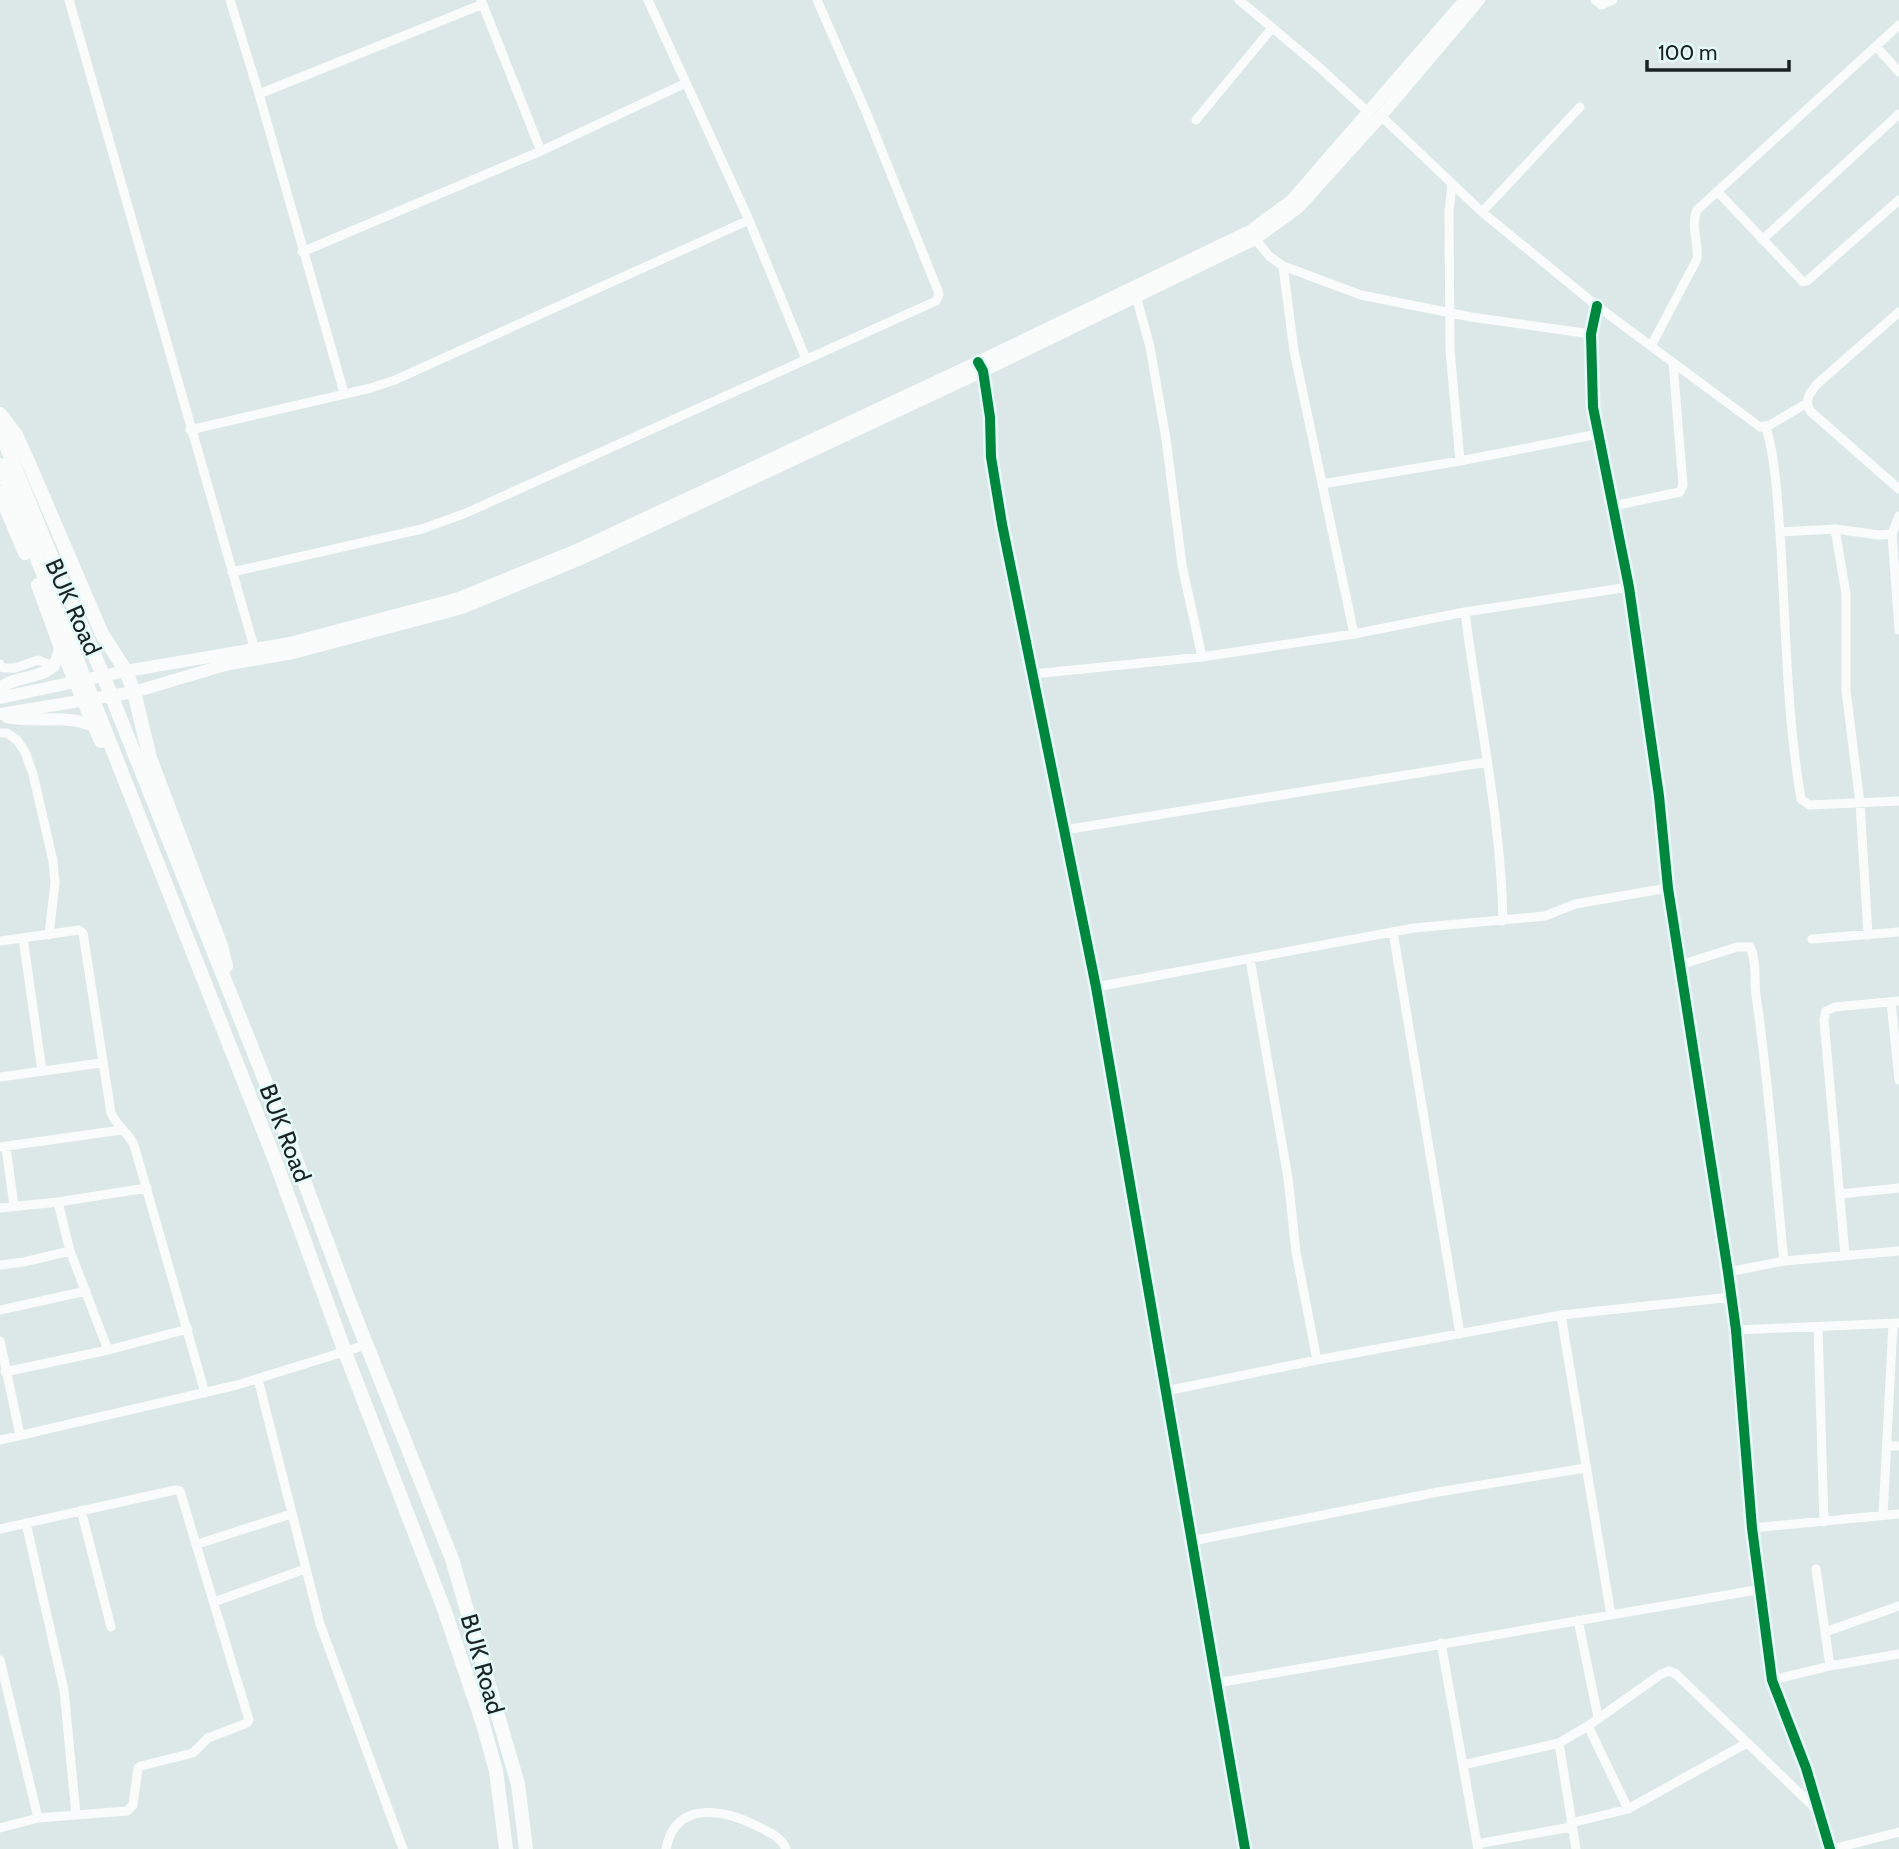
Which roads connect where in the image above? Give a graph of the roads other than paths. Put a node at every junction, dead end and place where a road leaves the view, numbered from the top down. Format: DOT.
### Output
graph roads {
  1 [pos="69,0"];
  2 [pos="230,0"];
  3 [pos="648,0"];
  4 [pos="817,0"];
  5 [pos="1238,0"];
  6 [pos="1465,0"];
  7 [pos="1479,0"];
  8 [pos="1595,0"];
  9 [pos="1613,0"];
  10 [pos="482,2"];
  11 [pos="1899,25"];
  12 [pos="1272,28"];
  13 [pos="1876,46"];
  14 [pos="1899,72"];
  15 [pos="686,83"];
  16 [pos="259,94"];
  17 [pos="1580,107"];
  18 [pos="1375,114"];
  19 [pos="1899,114"];
  20 [pos="1196,120"];
  21 [pos="541,151"];
  22 [pos="1452,185"];
  23 [pos="1717,191"];
  24 [pos="1899,200"];
  25 [pos="1482,212"];
  26 [pos="749,220"];
  27 [pos="1252,235"];
  28 [pos="1762,240"];
  29 [pos="302,252"];
  30 [pos="1283,266"];
  31 [pos="1136,296"];
  32 [pos="1597,306"];
  33 [pos="1899,312"];
  34 [pos="1450,313"];
  35 [pos="1591,334"];
  36 [pos="1651,346"];
  37 [pos="806,359"];
  38 [pos="1673,363"];
  39 [pos="981,367"];
  40 [pos="344,393"];
  41 [pos="1807,403"];
  42 [pos="0,414"];
  43 [pos="1766,427"];
  44 [pos="190,430"];
  45 [pos="0,431"];
  46 [pos="1598,434"];
  47 [pos="1460,461"];
  48 [pos="0,466"];
  49 [pos="1322,484"];
  50 [pos="1899,489"];
  51 [pos="0,493"];
  52 [pos="1613,506"];
  53 [pos="1899,516"];
  54 [pos="1835,529"];
  55 [pos="1780,532"];
  56 [pos="1892,534"];
  57 [pos="232,572"];
  58 [pos="1629,587"];
  59 [pos="1465,612"];
  60 [pos="1899,630"];
  61 [pos="1353,634"];
  62 [pos="60,645"];
  63 [pos="256,655"];
  64 [pos="1202,657"];
  65 [pos="0,664"];
  66 [pos="55,667"];
  67 [pos="126,671"];
  68 [pos="1033,674"];
  69 [pos="75,683"];
  70 [pos="0,688"];
  71 [pos="134,692"];
  72 [pos="0,698"];
  73 [pos="82,701"];
  74 [pos="0,715"];
  75 [pos="94,726"];
  76 [pos="0,733"];
  77 [pos="1487,762"];
  78 [pos="1899,802"];
  79 [pos="1860,803"];
  80 [pos="1065,830"];
  81 [pos="1668,888"];
  82 [pos="1503,920"];
  83 [pos="1393,932"];
  84 [pos="1899,932"];
  85 [pos="49,934"];
  86 [pos="1868,934"];
  87 [pos="23,938"];
  88 [pos="1812,939"];
  89 [pos="0,941"];
  90 [pos="1250,959"];
  91 [pos="1680,965"];
  92 [pos="225,985"];
  93 [pos="1096,986"];
  94 [pos="1895,1002"];
  95 [pos="217,1011"];
  96 [pos="102,1063"];
  97 [pos="42,1071"];
  98 [pos="0,1077"];
  99 [pos="1899,1080"];
  100 [pos="121,1130"];
  101 [pos="3,1147"];
  102 [pos="146,1188"];
  103 [pos="1899,1188"];
  104 [pos="1840,1194"];
  105 [pos="58,1202"];
  106 [pos="13,1206"];
  107 [pos="0,1208"];
  108 [pos="69,1251"];
  109 [pos="1899,1251"];
  110 [pos="1845,1255"];
  111 [pos="1784,1261"];
  112 [pos="0,1265"];
  113 [pos="1728,1272"];
  114 [pos="86,1291"];
  115 [pos="1732,1297"];
  116 [pos="0,1310"];
  117 [pos="1561,1315"];
  118 [pos="1896,1324"];
  119 [pos="1818,1327"];
  120 [pos="188,1329"];
  121 [pos="1736,1330"];
  122 [pos="1460,1334"];
  123 [pos="0,1341"];
  124 [pos="366,1345"];
  125 [pos="108,1350"];
  126 [pos="345,1352"];
  127 [pos="1317,1360"];
  128 [pos="5,1372"];
  129 [pos="258,1379"];
  130 [pos="1166,1391"];
  131 [pos="205,1393"];
  132 [pos="20,1435"];
  133 [pos="0,1440"];
  134 [pos="1888,1446"];
  135 [pos="1899,1446"];
  136 [pos="1586,1468"];
  137 [pos="81,1510"];
  138 [pos="291,1514"];
  139 [pos="1899,1514"];
  140 [pos="1883,1515"];
  141 [pos="1824,1522"];
  142 [pos="26,1523"];
  143 [pos="1752,1528"];
  144 [pos="0,1529"];
  145 [pos="1192,1541"];
  146 [pos="198,1544"];
  147 [pos="304,1569"];
  148 [pos="1816,1569"];
  149 [pos="1762,1589"];
  150 [pos="214,1602"];
  151 [pos="1899,1606"];
  152 [pos="1611,1615"];
  153 [pos="1578,1620"];
  154 [pos="111,1627"];
  155 [pos="1825,1632"];
  156 [pos="1441,1643"];
  157 [pos="1899,1654"];
  158 [pos="0,1660"];
  159 [pos="1830,1666"];
  160 [pos="1772,1680"];
  161 [pos="1217,1683"];
  162 [pos="1598,1717"];
  163 [pos="1588,1726"];
  164 [pos="1559,1743"];
  165 [pos="1747,1743"];
  166 [pos="1464,1765"];
  167 [pos="1628,1809"];
  168 [pos="1819,1812"];
  169 [pos="76,1815"];
  170 [pos="38,1818"];
  171 [pos="1571,1825"];
  172 [pos="0,1828"];
  173 [pos="1899,1832"];
  174 [pos="1478,1847"];
  175 [pos="403,1849"];
  176 [pos="506,1849"];
  177 [pos="526,1849"];
  178 [pos="666,1849"];
  179 [pos="786,1849"];
  180 [pos="1245,1849"];
  181 [pos="1576,1849"];
  182 [pos="1831,1849"];
  1 -- 44 [label="street"];
  2 -- 16 [label="street"];
  3 -- 15 [label="street"];
  4 -- 37 [label="street"];
  5 -- 12 [label="street"];
  6 -- 18 [label="main road"];
  7 -- 18 [label="main road"];
  8 -- 9 [label="street"];
  10 -- 16 [label="street"];
  10 -- 21 [label="street"];
  11 -- 13 [label="street"];
  12 -- 18 [label="street"];
  12 -- 20 [label="street"];
  13 -- 14 [label="street"];
  13 -- 23 [label="street"];
  15 -- 21 [label="street"];
  15 -- 26 [label="street"];
  16 -- 29 [label="street"];
  17 -- 25 [label="street"];
  18 -- 22 [label="street"];
  18 -- 27 [label="main road"];
  19 -- 28 [label="street"];
  21 -- 29 [label="street"];
  22 -- 25 [label="street"];
  22 -- 34 [label="street"];
  23 -- 28 [label="street"];
  23 -- 36 [label="street"];
  24 -- 28 [label="street"];
  25 -- 32 [label="street"];
  26 -- 37 [label="street"];
  26 -- 40 [label="street"];
  27 -- 30 [label="street"];
  27 -- 31 [label="main road"];
  27 -- 39 [label="main road"];
  29 -- 40 [label="street"];
  30 -- 34 [label="street"];
  30 -- 49 [label="street"];
  31 -- 39 [label="main road"];
  31 -- 64 [label="street"];
  32 -- 35 [label="street"];
  32 -- 36 [label="street"];
  33 -- 41 [label="street"];
  34 -- 35 [label="street"];
  34 -- 47 [label="street"];
  35 -- 46 [label="street"];
  36 -- 38 [label="street"];
  37 -- 57 [label="street"];
  38 -- 43 [label="street"];
  38 -- 52 [label="street"];
  39 -- 63 [label="main road"];
  39 -- 68 [label="street"];
  40 -- 44 [label="street"];
  41 -- 43 [label="street"];
  41 -- 50 [label="street"];
  42 -- 67 [label="main road"];
  43 -- 55 [label="street"];
  44 -- 57 [label="street"];
  45 -- 92 [label="main road, BUK Road"];
  46 -- 47 [label="street"];
  46 -- 52 [label="street"];
  47 -- 49 [label="street"];
  48 -- 95 [label="main road, BUK Road"];
  49 -- 61 [label="street"];
  51 -- 62 [label="main road"];
  52 -- 58 [label="street"];
  53 -- 56 [label="street"];
  54 -- 55 [label="street"];
  54 -- 56 [label="street"];
  54 -- 79 [label="street"];
  55 -- 79 [label="street"];
  56 -- 60 [label="street"];
  57 -- 63 [label="street"];
  58 -- 59 [label="street"];
  58 -- 81 [label="street"];
  59 -- 61 [label="street"];
  59 -- 77 [label="street"];
  61 -- 64 [label="street"];
  62 -- 66 [label="main road"];
  62 -- 69 [label="main road"];
  63 -- 67 [label="main road"];
  63 -- 71 [label="main road"];
  64 -- 68 [label="street"];
  65 -- 66 [label="street"];
  66 -- 70 [label="main road"];
  67 -- 69 [label="main road"];
  67 -- 71 [label="main road"];
  68 -- 80 [label="street"];
  69 -- 72 [label="main road"];
  69 -- 73 [label="main road"];
  71 -- 73 [label="main road"];
  71 -- 92 [label="main road"];
  73 -- 74 [label="main road"];
  73 -- 75 [label="main road"];
  74 -- 75 [label="main road"];
  75 -- 95 [label="main road"];
  76 -- 85 [label="street"];
  77 -- 80 [label="street"];
  77 -- 82 [label="street"];
  78 -- 79 [label="street"];
  79 -- 86 [label="street"];
  80 -- 93 [label="street"];
  81 -- 82 [label="street"];
  81 -- 91 [label="street"];
  82 -- 83 [label="street"];
  83 -- 90 [label="street"];
  83 -- 122 [label="street"];
  84 -- 86 [label="street"];
  85 -- 87 [label="street"];
  85 -- 96 [label="street"];
  86 -- 88 [label="street"];
  87 -- 89 [label="street"];
  87 -- 97 [label="street"];
  90 -- 93 [label="street"];
  90 -- 127 [label="street"];
  91 -- 111 [label="street"];
  91 -- 113 [label="street"];
  92 -- 124 [label="main road, BUK Road"];
  93 -- 130 [label="street"];
  94 -- 99 [label="street"];
  94 -- 104 [label="street"];
  95 -- 126 [label="main road, BUK Road"];
  96 -- 97 [label="street"];
  96 -- 100 [label="street"];
  97 -- 98 [label="street"];
  100 -- 101 [label="street"];
  100 -- 102 [label="street"];
  101 -- 106 [label="street"];
  102 -- 105 [label="street"];
  102 -- 120 [label="street"];
  103 -- 104 [label="street"];
  104 -- 110 [label="street"];
  105 -- 106 [label="street"];
  105 -- 108 [label="street"];
  106 -- 107 [label="street"];
  108 -- 112 [label="street"];
  108 -- 114 [label="street"];
  109 -- 110 [label="street"];
  110 -- 111 [label="street"];
  111 -- 113 [label="street"];
  113 -- 115 [label="street"];
  114 -- 116 [label="street"];
  114 -- 125 [label="street"];
  115 -- 117 [label="street"];
  115 -- 121 [label="street"];
  117 -- 122 [label="street"];
  117 -- 136 [label="street"];
  118 -- 119 [label="street"];
  118 -- 134 [label="street"];
  119 -- 121 [label="street"];
  119 -- 141 [label="street"];
  120 -- 125 [label="street"];
  120 -- 131 [label="street"];
  121 -- 143 [label="street"];
  122 -- 127 [label="street"];
  123 -- 128 [label="street"];
  124 -- 126 [label="street"];
  124 -- 177 [label="main road, BUK Road"];
  125 -- 128 [label="street"];
  126 -- 129 [label="street"];
  126 -- 176 [label="main road, BUK Road"];
  127 -- 130 [label="street"];
  128 -- 132 [label="street"];
  129 -- 131 [label="street"];
  129 -- 138 [label="street"];
  130 -- 145 [label="street"];
  131 -- 132 [label="street"];
  132 -- 133 [label="street"];
  134 -- 135 [label="street"];
  134 -- 140 [label="street"];
  136 -- 145 [label="street"];
  136 -- 152 [label="street"];
  137 -- 142 [label="street"];
  137 -- 146 [label="street"];
  137 -- 154 [label="street"];
  138 -- 146 [label="street"];
  138 -- 147 [label="street"];
  139 -- 140 [label="street"];
  140 -- 141 [label="street"];
  141 -- 143 [label="street"];
  142 -- 144 [label="street"];
  142 -- 169 [label="street"];
  143 -- 149 [label="street"];
  145 -- 161 [label="street"];
  146 -- 150 [label="street"];
  147 -- 150 [label="street"];
  147 -- 175 [label="street"];
  148 -- 155 [label="street"];
  149 -- 152 [label="street"];
  149 -- 160 [label="street"];
  150 -- 169 [label="street"];
  151 -- 155 [label="street"];
  152 -- 153 [label="street"];
  153 -- 156 [label="street"];
  153 -- 162 [label="street"];
  155 -- 159 [label="street"];
  156 -- 161 [label="street"];
  156 -- 166 [label="street"];
  157 -- 159 [label="street"];
  158 -- 170 [label="street"];
  159 -- 160 [label="street"];
  160 -- 168 [label="street"];
  161 -- 180 [label="street"];
  162 -- 163 [label="street"];
  162 -- 165 [label="street"];
  163 -- 164 [label="street"];
  163 -- 167 [label="street"];
  164 -- 166 [label="street"];
  164 -- 171 [label="street"];
  165 -- 167 [label="street"];
  165 -- 168 [label="street"];
  166 -- 174 [label="street"];
  167 -- 171 [label="street"];
  168 -- 182 [label="street"];
  169 -- 170 [label="street"];
  170 -- 172 [label="street"];
  171 -- 174 [label="street"];
  171 -- 181 [label="street"];
  173 -- 182 [label="street"];
  178 -- 179 [label="street"];
}
